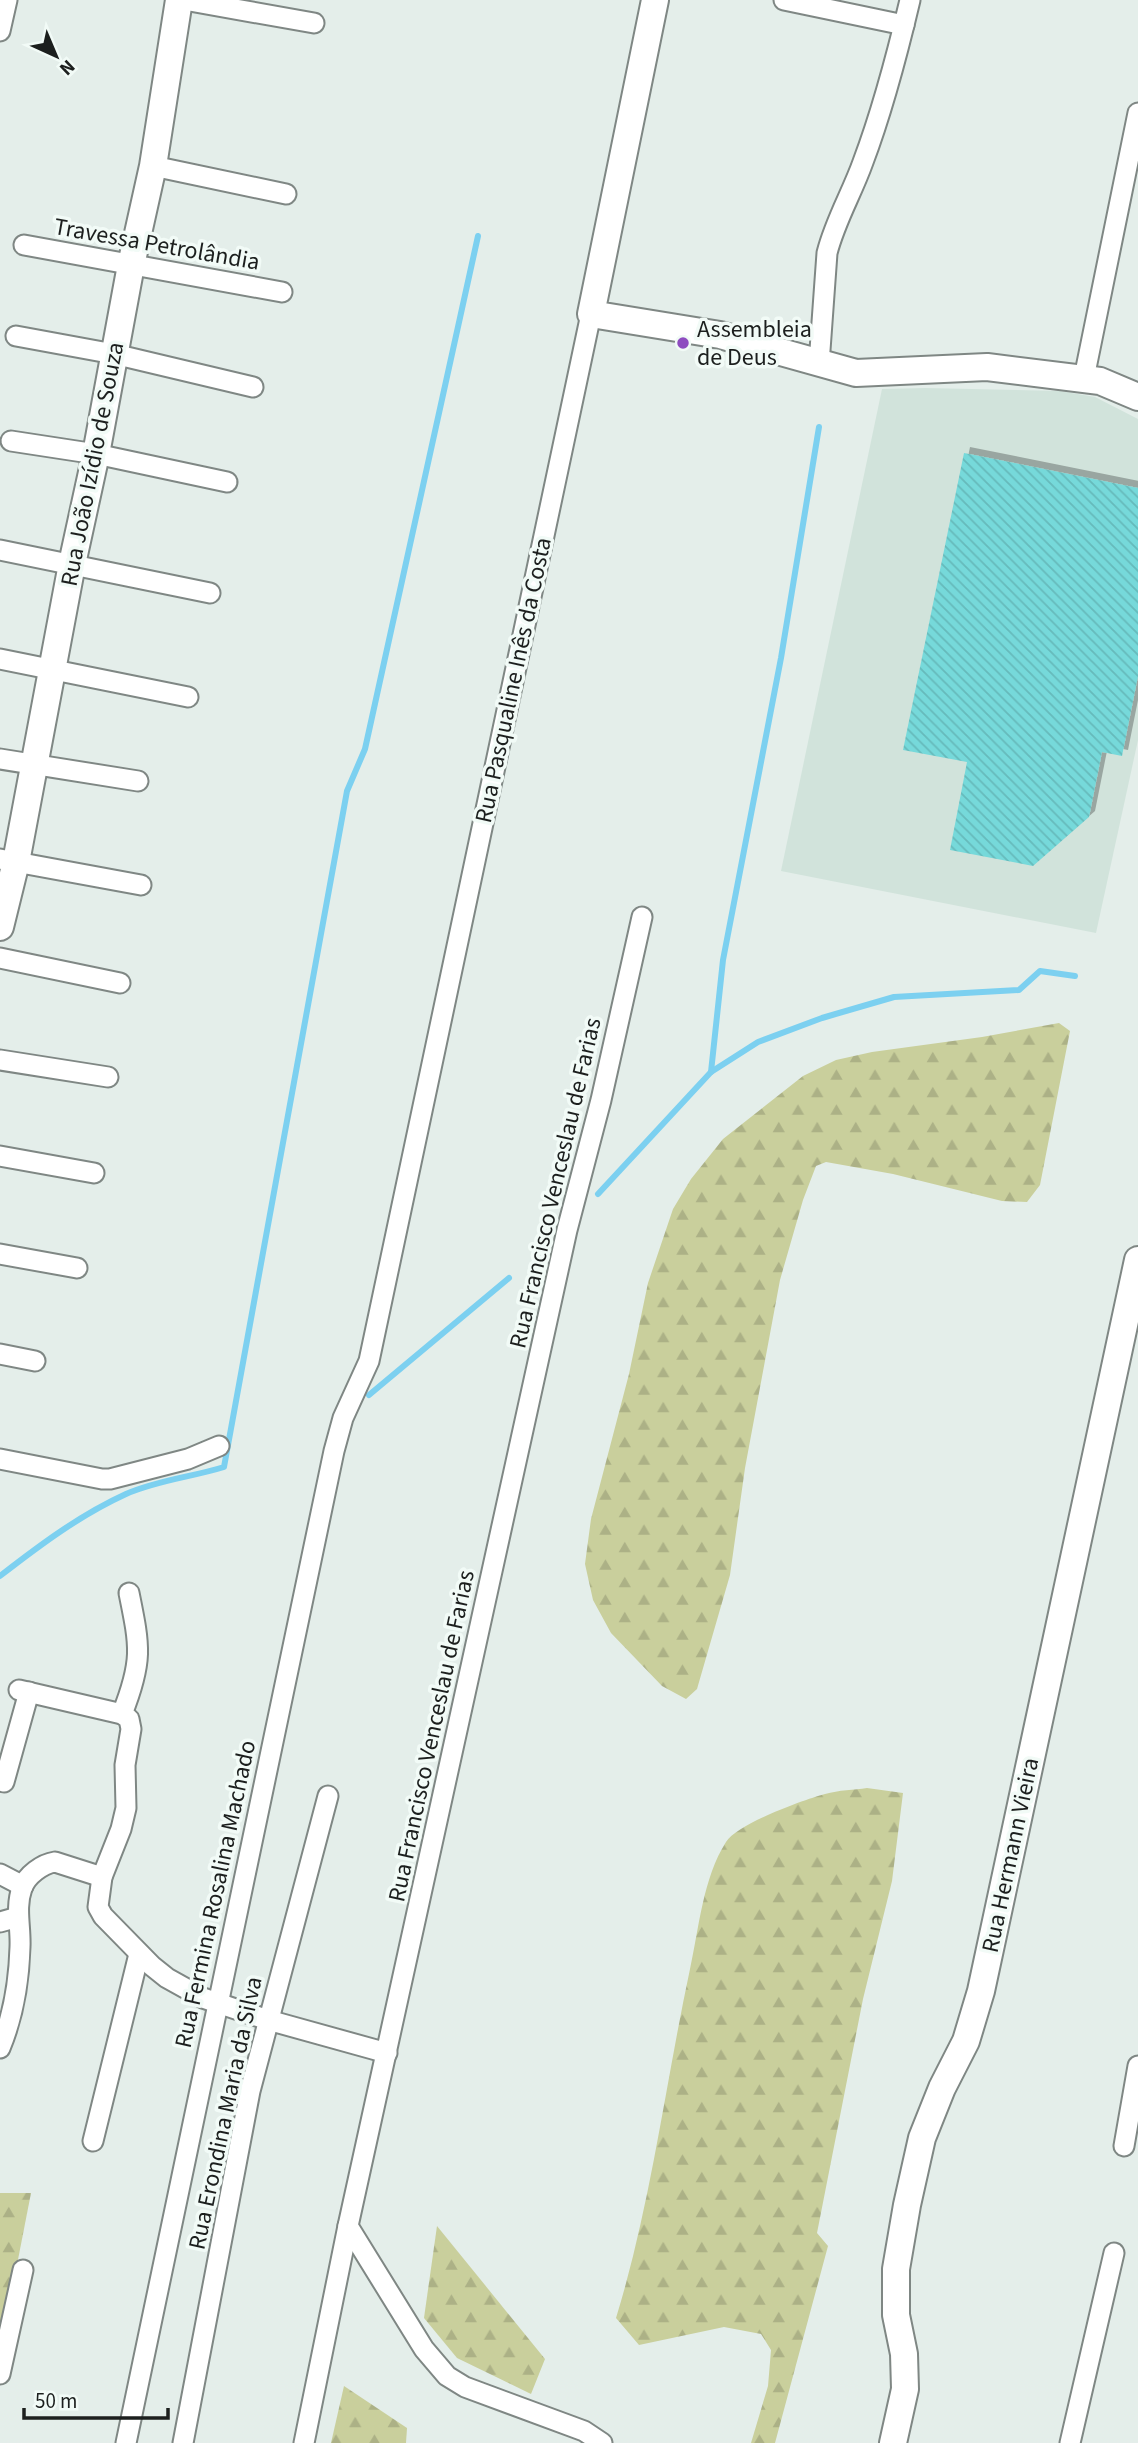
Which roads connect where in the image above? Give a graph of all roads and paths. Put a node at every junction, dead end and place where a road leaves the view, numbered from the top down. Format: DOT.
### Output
graph roads {
  1 [pos="7,0"];
  2 [pos="182,0"];
  3 [pos="655,0"];
  4 [pos="784,0"];
  5 [pos="910,0"];
  6 [pos="314,23"];
  7 [pos="904,25"];
  8 [pos="0,31"];
  9 [pos="1138,113"];
  10 [pos="153,166"];
  11 [pos="286,194"];
  12 [pos="23,245"];
  13 [pos="131,265"];
  14 [pos="282,292"];
  15 [pos="591,314"];
  16 [pos="16,337"];
  17 [pos="114,354"];
  18 [pos="819,364"];
  19 [pos="1084,378"];
  20 [pos="253,387"];
  21 [pos="1138,397"];
  22 [pos="11,441"];
  23 [pos="96,454"];
  24 [pos="227,482"];
  25 [pos="0,550"];
  26 [pos="72,564"];
  27 [pos="210,593"];
  28 [pos="0,659"];
  29 [pos="53,668"];
  30 [pos="188,697"];
  31 [pos="0,759"];
  32 [pos="33,765"];
  33 [pos="138,781"];
  34 [pos="8,861"];
  35 [pos="141,885"];
  36 [pos="642,917"];
  37 [pos="0,927"];
  38 [pos="0,958"];
  39 [pos="120,983"];
  40 [pos="0,1060"];
  41 [pos="108,1077"];
  42 [pos="0,1156"];
  43 [pos="94,1173"];
  44 [pos="0,1254"];
  45 [pos="1138,1260"];
  46 [pos="77,1268"];
  47 [pos="0,1354"];
  48 [pos="369,1360"];
  49 [pos="36,1361"];
  50 [pos="219,1446"];
  51 [pos="0,1459"];
  52 [pos="130,1592"];
  53 [pos="122,1714"];
  54 [pos="4,1783"];
  55 [pos="328,1796"];
  56 [pos="0,1874"];
  57 [pos="102,1877"];
  58 [pos="23,1886"];
  59 [pos="9,1920"];
  60 [pos="139,1954"];
  61 [pos="217,2003"];
  62 [pos="268,2020"];
  63 [pos="1,2045"];
  64 [pos="387,2053"];
  65 [pos="1138,2066"];
  66 [pos="1134,2105"];
  67 [pos="93,2141"];
  68 [pos="1124,2146"];
  69 [pos="348,2225"];
  70 [pos="1114,2253"];
  71 [pos="23,2270"];
  72 [pos="0,2374"];
  73 [pos="126,2443"];
  74 [pos="183,2443"];
  75 [pos="304,2443"];
  76 [pos="602,2443"];
  77 [pos="893,2443"];
  78 [pos="1070,2443"];
  1 -- 8 [label="street"];
  2 -- 6 [label="street"];
  2 -- 10 [label="street, Rua João Izídio de Souza"];
  3 -- 15 [label="street, Rua Pasqualine Inês da Costa"];
  4 -- 7 [label="street"];
  5 -- 7 [label="street"];
  7 -- 18 [label="street"];
  9 -- 19 [label="street"];
  10 -- 11 [label="street"];
  10 -- 13 [label="street, Rua João Izídio de Souza"];
  12 -- 13 [label="street, Travessa Petrolândia"];
  13 -- 14 [label="street, Travessa Petrolândia"];
  13 -- 17 [label="street, Rua João Izídio de Souza"];
  15 -- 18 [label="street"];
  15 -- 48 [label="street, Rua Pasqualine Inês da Costa"];
  16 -- 17 [label="street"];
  17 -- 20 [label="street"];
  17 -- 23 [label="street, Rua João Izídio de Souza"];
  18 -- 19 [label="street"];
  19 -- 21 [label="street"];
  22 -- 23 [label="street"];
  23 -- 24 [label="street"];
  23 -- 26 [label="street, Rua João Izídio de Souza"];
  25 -- 26 [label="street"];
  26 -- 27 [label="street"];
  26 -- 29 [label="street, Rua João Izídio de Souza"];
  28 -- 29 [label="street"];
  29 -- 30 [label="street"];
  29 -- 32 [label="street, Rua João Izídio de Souza"];
  31 -- 32 [label="street"];
  32 -- 33 [label="street"];
  32 -- 34 [label="street, Rua João Izídio de Souza"];
  34 -- 35 [label="street"];
  34 -- 37 [label="street, Rua João Izídio de Souza"];
  36 -- 64 [label="street, Rua Francisco Venceslau de Farias"];
  38 -- 39 [label="street"];
  40 -- 41 [label="street"];
  42 -- 43 [label="street"];
  44 -- 46 [label="street"];
  45 -- 77 [label="street, Rua Hermann Vieira"];
  47 -- 49 [label="street"];
  48 -- 61 [label="street, Rua Fermina Rosalina Machado"];
  50 -- 51 [label="street"];
  52 -- 53 [label="street"];
  53 -- 54 [label="street"];
  53 -- 57 [label="street"];
  55 -- 62 [label="street, Rua Erondina Maria da Silva"];
  56 -- 58 [label="street"];
  57 -- 58 [label="street"];
  57 -- 60 [label="street"];
  58 -- 59 [label="street"];
  59 -- 63 [label="street"];
  60 -- 61 [label="street"];
  60 -- 67 [label="street"];
  61 -- 62 [label="street"];
  61 -- 73 [label="street, Rua Fermina Rosalina Machado"];
  62 -- 64 [label="street"];
  62 -- 74 [label="street, Rua Erondina Maria da Silva"];
  64 -- 69 [label="street, Rua Francisco Venceslau de Farias"];
  65 -- 66 [label="street"];
  66 -- 68 [label="street"];
  69 -- 75 [label="street, Rua Francisco Venceslau de Farias"];
  69 -- 76 [label="street"];
  70 -- 78 [label="street"];
  71 -- 72 [label="street"];
}
